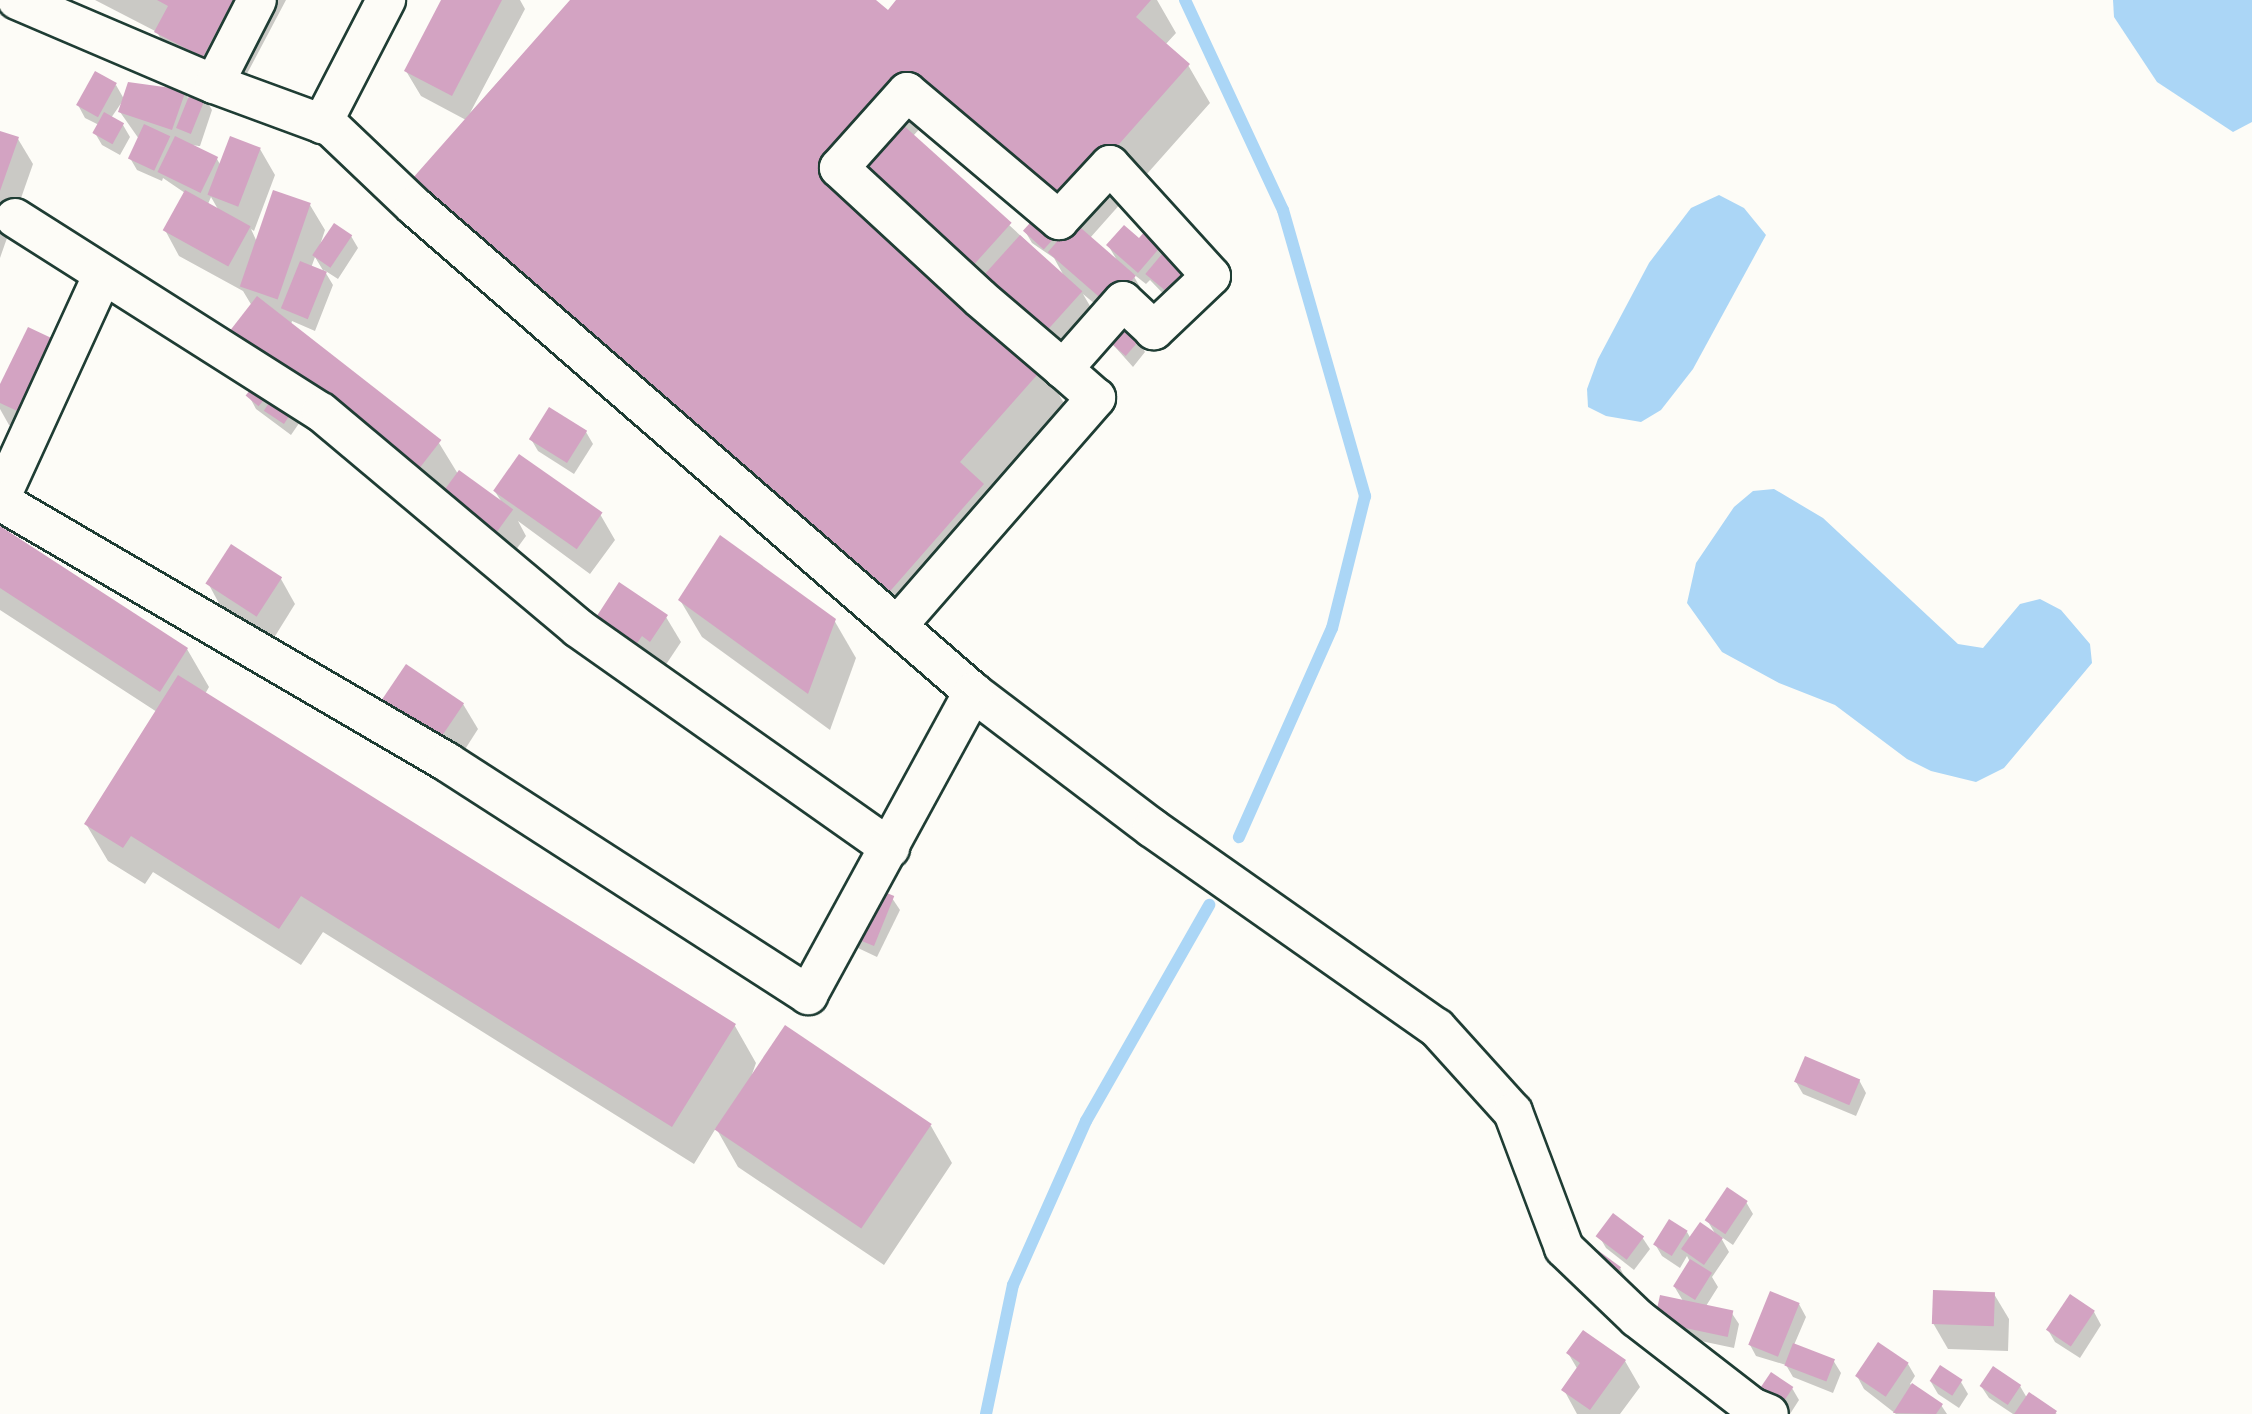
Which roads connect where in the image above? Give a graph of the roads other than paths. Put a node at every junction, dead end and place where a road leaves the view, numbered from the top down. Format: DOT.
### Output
graph roads {
  1 [pos="4,0"];
  2 [pos="18,0"];
  3 [pos="257,0"];
  4 [pos="386,0"];
  5 [pos="0,15"];
  6 [pos="214,84"];
  7 [pos="322,124"];
  8 [pos="15,219"];
  9 [pos="103,274"];
  10 [pos="1063,369"];
  11 [pos="0,500"];
  12 [pos="897,626"];
  13 [pos="973,692"];
  14 [pos="890,848"];
  15 [pos="1769,1414"];
  1 -- 5 [label="street"];
  2 -- 6 [label="street"];
  3 -- 6 [label="street"];
  4 -- 7 [label="street"];
  6 -- 7 [label="street"];
  7 -- 12 [label="street"];
  8 -- 9 [label="street"];
  9 -- 11 [label="street"];
  9 -- 14 [label="street"];
  10 -- 10 [label="street"];
  10 -- 12 [label="street"];
  11 -- 14 [label="street"];
  12 -- 13 [label="street"];
  13 -- 14 [label="street"];
  13 -- 15 [label="street"];
}
